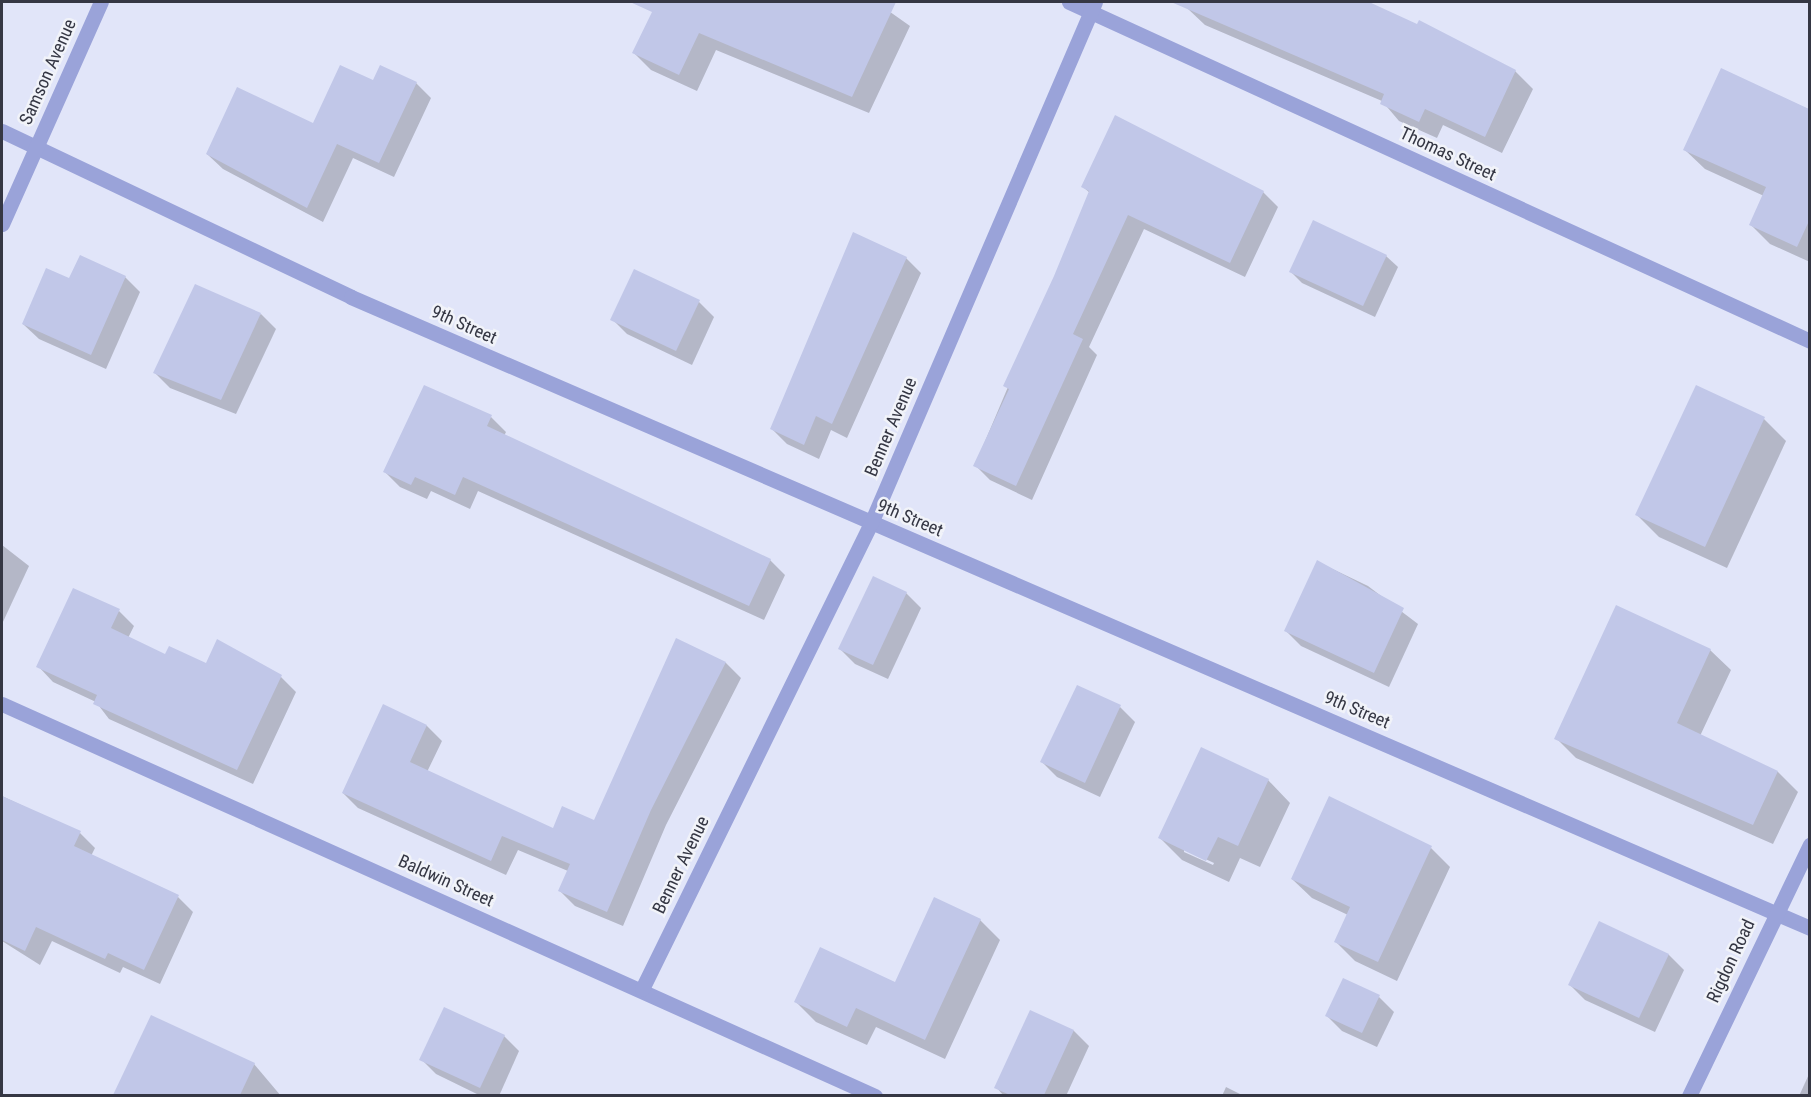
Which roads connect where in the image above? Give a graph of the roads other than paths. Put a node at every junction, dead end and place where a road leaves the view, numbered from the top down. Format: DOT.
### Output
graph roads {
  1 [pos="101,2"];
  2 [pos="1069,2"];
  3 [pos="1093,6"];
  4 [pos="2,131"];
  5 [pos="35,147"];
  6 [pos="2,224"];
  7 [pos="1809,341"];
  8 [pos="871,523"];
  9 [pos="2,704"];
  10 [pos="1809,845"];
  11 [pos="1776,911"];
  12 [pos="1809,928"];
  13 [pos="642,989"];
  14 [pos="875,1095"];
  15 [pos="1689,1095"];
  1 -- 5 [label="street, Samson Avenue"];
  2 -- 3 [label="street, Thomas Street"];
  3 -- 7 [label="street, Thomas Street"];
  3 -- 8 [label="street, Benner Avenue"];
  4 -- 5 [label="street, 9th Street"];
  5 -- 6 [label="street, Samson Avenue"];
  5 -- 8 [label="street, 9th Street"];
  8 -- 11 [label="street, 9th Street"];
  8 -- 13 [label="street, Benner Avenue"];
  9 -- 13 [label="street, Baldwin Street"];
  10 -- 11 [label="street, Rigdon Road"];
  11 -- 12 [label="street, 9th Street"];
  11 -- 15 [label="street, Rigdon Road"];
  13 -- 14 [label="street, Baldwin Street"];
}
